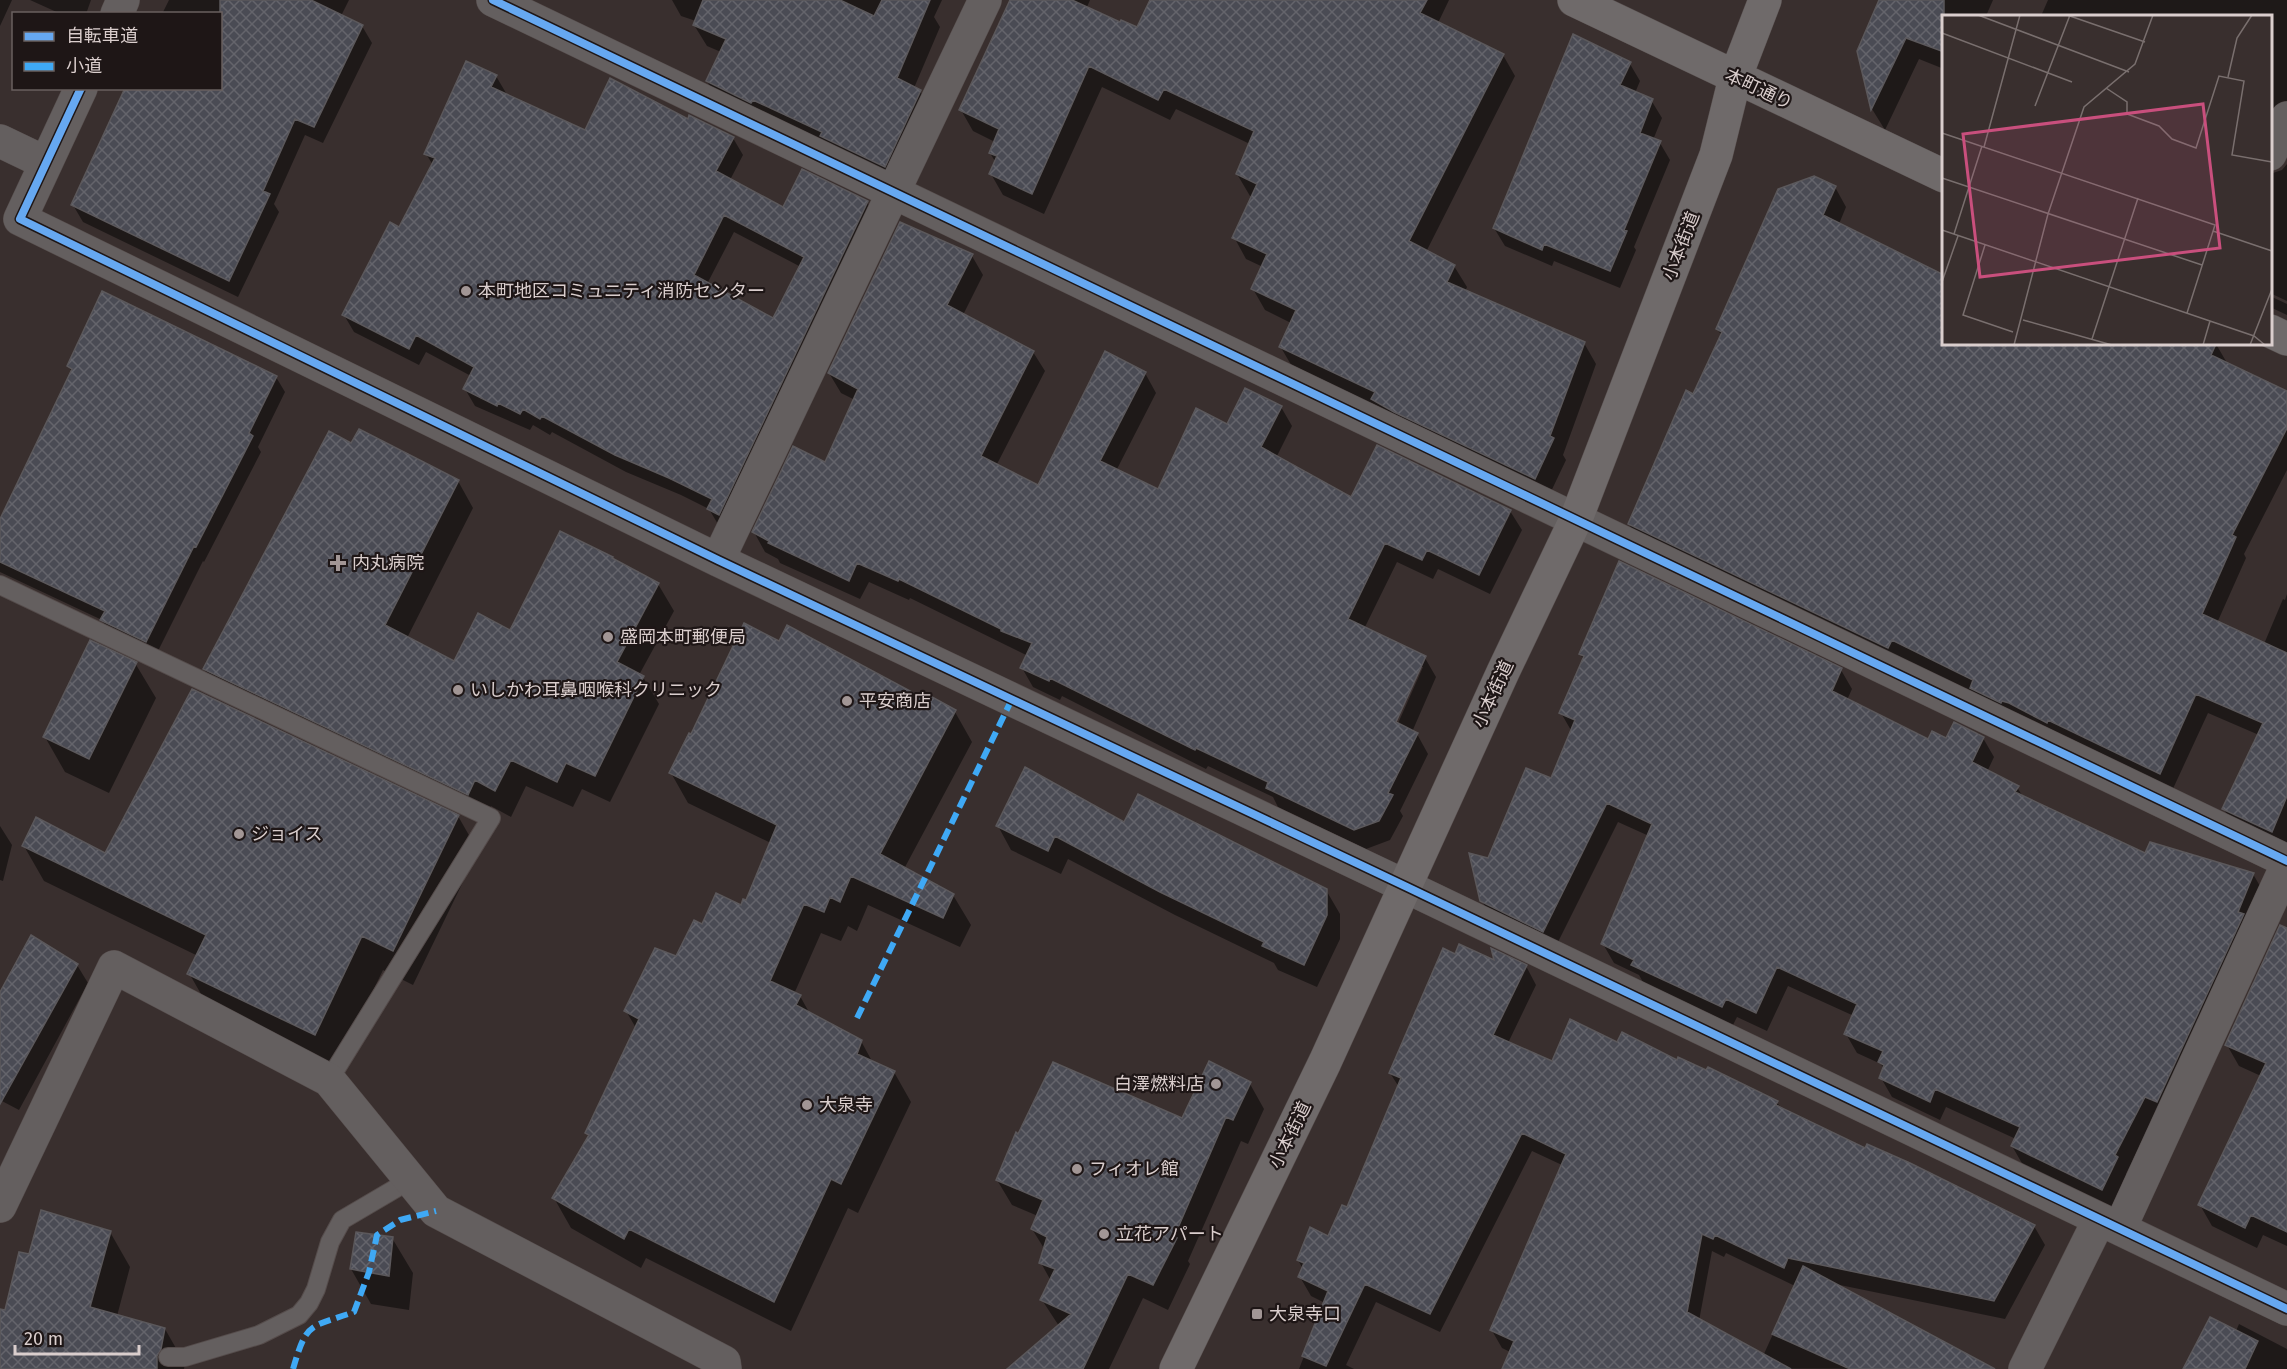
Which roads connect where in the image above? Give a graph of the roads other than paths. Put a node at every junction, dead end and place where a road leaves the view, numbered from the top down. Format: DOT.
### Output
graph roads {
  1 [pos="493,0"];
  2 [pos="985,0"];
  3 [pos="1574,0"];
  4 [pos="1764,0"];
  5 [pos="1735,78"];
  6 [pos="80,90"];
  7 [pos="2287,118"];
  8 [pos="0,141"];
  9 [pos="2272,152"];
  10 [pos="46,163"];
  11 [pos="1942,176"];
  12 [pos="893,192"];
  13 [pos="2272,332"];
  14 [pos="2287,339"];
  15 [pos="1576,519"];
  16 [pos="718,560"];
  17 [pos="0,585"];
  18 [pos="2287,863"];
  19 [pos="1407,886"];
  20 [pos="328,1080"];
  21 [pos="410,1180"];
  22 [pos="0,1206"];
  23 [pos="2110,1224"];
  24 [pos="2287,1309"];
  25 [pos="168,1357"];
  26 [pos="725,1369"];
  27 [pos="1176,1369"];
  28 [pos="2025,1369"];
  1 -- 12 [label="street"];
  2 -- 12 [label="street"];
  3 -- 5 [label="street, 本町通り"];
  4 -- 5 [label="street, 小本街道"];
  5 -- 11 [label="street, 本町通り"];
  5 -- 15 [label="street, 小本街道"];
  6 -- 10 [label="street"];
  7 -- 9 [label="street"];
  8 -- 10 [label="street"];
  10 -- 16 [label="street"];
  12 -- 15 [label="street"];
  12 -- 16 [label="street"];
  13 -- 14 [label="street"];
  15 -- 18 [label="street"];
  15 -- 19 [label="street, 小本街道"];
  16 -- 19 [label="street"];
  17 -- 20 [label="lane"];
  18 -- 23 [label="street"];
  19 -- 23 [label="street"];
  19 -- 27 [label="street, 小本街道"];
  20 -- 21 [label="street"];
  20 -- 22 [label="street"];
  21 -- 25 [label="lane"];
  21 -- 26 [label="street"];
  23 -- 24 [label="street"];
  23 -- 28 [label="street"];
}
